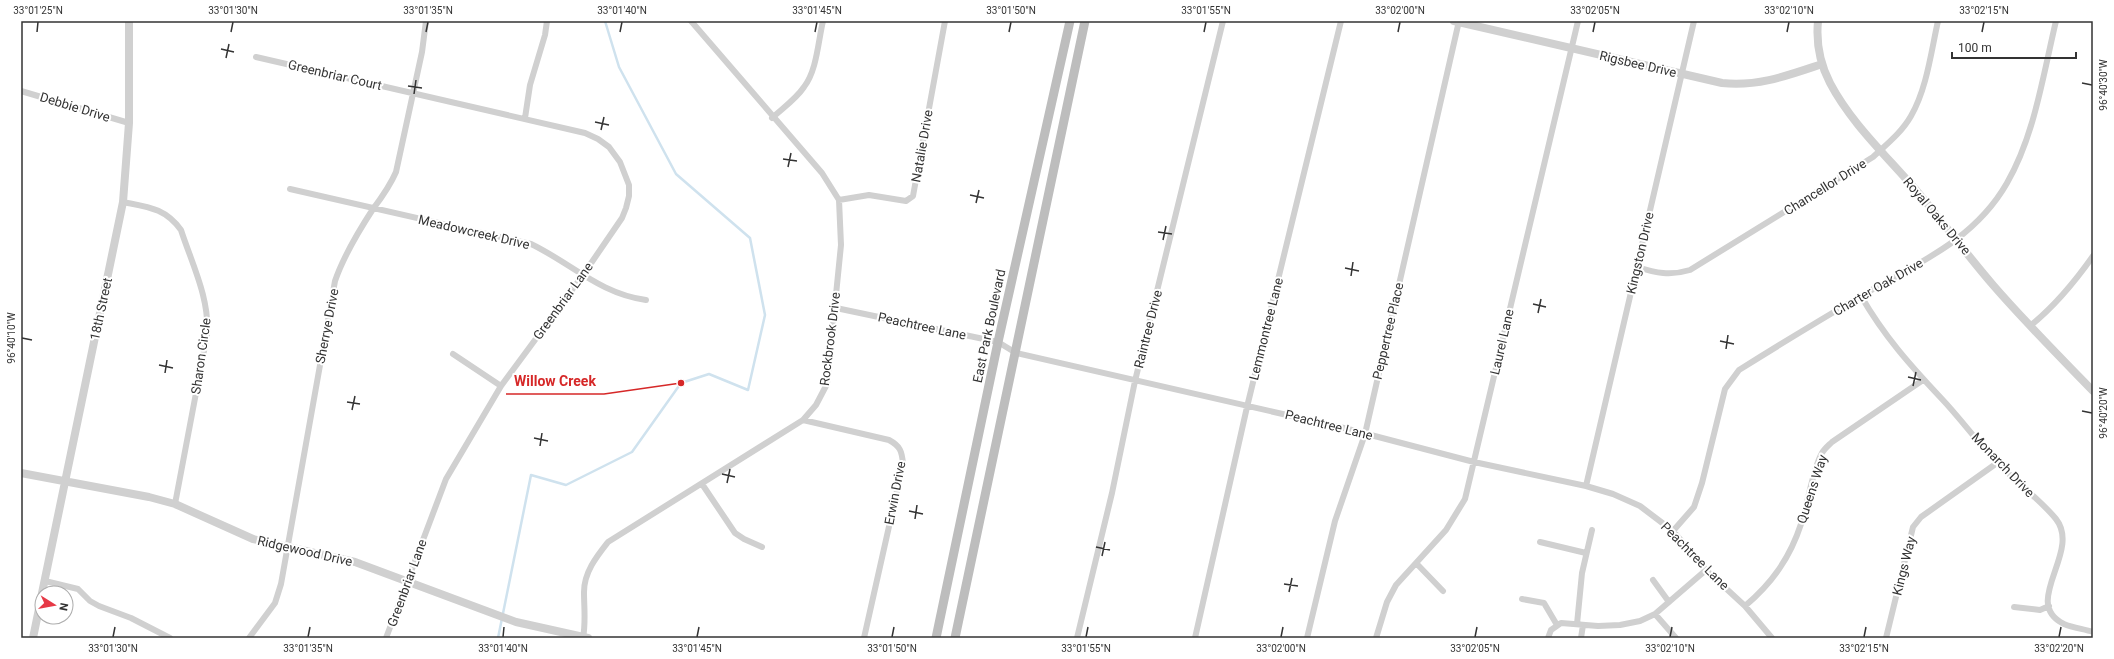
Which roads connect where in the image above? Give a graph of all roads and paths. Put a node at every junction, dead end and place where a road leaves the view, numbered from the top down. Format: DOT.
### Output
graph roads {
  1 [pos="129,21"];
  2 [pos="426,21"];
  3 [pos="547,21"];
  4 [pos="691,21"];
  5 [pos="823,21"];
  6 [pos="945,21"];
  7 [pos="1070,21"];
  8 [pos="1085,21"];
  9 [pos="1223,21"];
  10 [pos="1341,21"];
  11 [pos="1457,21"];
  12 [pos="1578,21"];
  13 [pos="1694,21"];
  14 [pos="1818,21"];
  15 [pos="1938,21"];
  16 [pos="2056,21"];
  17 [pos="1572,48"];
  18 [pos="256,57"];
  19 [pos="1822,64"];
  20 [pos="1682,74"];
  21 [pos="21,91"];
  22 [pos="414,92"];
  23 [pos="525,118"];
  24 [pos="772,118"];
  25 [pos="129,123"];
  26 [pos="1881,150"];
  27 [pos="290,189"];
  28 [pos="839,200"];
  29 [pos="123,202"];
  30 [pos="374,209"];
  31 [pos="1957,241"];
  32 [pos="2093,256"];
  33 [pos="1637,267"];
  34 [pos="583,275"];
  35 [pos="1861,296"];
  36 [pos="646,300"];
  37 [pos="836,308"];
  38 [pos="2030,326"];
  39 [pos="998,342"];
  40 [pos="1016,353"];
  41 [pos="453,354"];
  42 [pos="1923,380"];
  43 [pos="1135,381"];
  44 [pos="501,386"];
  45 [pos="2093,391"];
  46 [pos="1247,407"];
  47 [pos="803,420"];
  48 [pos="1365,434"];
  49 [pos="1474,462"];
  50 [pos="1997,463"];
  51 [pos="21,473"];
  52 [pos="66,482"];
  53 [pos="702,484"];
  54 [pos="1586,486"];
  55 [pos="175,504"];
  56 [pos="1592,530"];
  57 [pos="1673,531"];
  58 [pos="1540,542"];
  59 [pos="289,546"];
  60 [pos="762,547"];
  61 [pos="1586,553"];
  62 [pos="1416,563"];
  63 [pos="1706,570"];
  64 [pos="1653,580"];
  65 [pos="45,581"];
  66 [pos="408,582"];
  67 [pos="44,585"];
  68 [pos="1442,591"];
  69 [pos="1522,599"];
  70 [pos="1669,602"];
  71 [pos="1745,606"];
  72 [pos="2049,606"];
  73 [pos="2014,607"];
  74 [pos="1655,614"];
  75 [pos="1580,624"];
  76 [pos="36,625"];
  77 [pos="1557,625"];
  78 [pos="2093,632"];
  79 [pos="33,638"];
  80 [pos="170,638"];
  81 [pos="248,638"];
  82 [pos="386,638"];
  83 [pos="585,638"];
  84 [pos="864,638"];
  85 [pos="936,638"];
  86 [pos="955,638"];
  87 [pos="1077,638"];
  88 [pos="1194,638"];
  89 [pos="1307,638"];
  90 [pos="1376,638"];
  91 [pos="1548,638"];
  92 [pos="1581,638"];
  93 [pos="1675,638"];
  94 [pos="1772,638"];
  95 [pos="1886,638"];
  1 -- 25 [label="street, 18th Street"];
  2 -- 22 [label="street, Sherrye Drive"];
  3 -- 23 [label="street"];
  4 -- 24 [label="street, Rockbrook Drive"];
  5 -- 24 [label="street"];
  6 -- 28 [label="street, Natalie Drive"];
  7 -- 39 [label="main road, East Park Boulevard"];
  8 -- 40 [label="main road"];
  9 -- 43 [label="street, Raintree Drive"];
  10 -- 46 [label="street, Lemmontree Lane"];
  11 -- 17 [label="street, Rigsbee Drive"];
  11 -- 48 [label="street, Peppertree Place"];
  12 -- 17 [label="street, Laurel Lane"];
  13 -- 20 [label="street, Kingston Drive"];
  14 -- 19 [label="street, Royal Oaks Drive"];
  15 -- 26 [label="street, Chancellor Drive"];
  16 -- 31 [label="street, Charter Oak Drive"];
  17 -- 20 [label="street, Rigsbee Drive"];
  17 -- 49 [label="street, Laurel Lane"];
  18 -- 22 [label="street, Greenbriar Court"];
  19 -- 20 [label="street, Rigsbee Drive"];
  19 -- 26 [label="street, Royal Oaks Drive"];
  20 -- 33 [label="street, Kingston Drive"];
  21 -- 25 [label="street, Debbie Drive"];
  22 -- 23 [label="street, Greenbriar Lane"];
  22 -- 30 [label="street, Sherrye Drive"];
  23 -- 34 [label="street, Greenbriar Lane"];
  24 -- 28 [label="street, Rockbrook Drive"];
  25 -- 29 [label="street, 18th Street"];
  26 -- 31 [label="street, Royal Oaks Drive"];
  26 -- 33 [label="street, Chancellor Drive"];
  27 -- 30 [label="street, Meadowcreek Drive"];
  28 -- 37 [label="street, Rockbrook Drive"];
  29 -- 52 [label="street, 18th Street"];
  29 -- 55 [label="street, Sharon Circle"];
  30 -- 34 [label="street, Meadowcreek Drive"];
  30 -- 59 [label="street, Sherrye Drive"];
  31 -- 35 [label="street, Charter Oak Drive"];
  31 -- 38 [label="street, Royal Oaks Drive"];
  32 -- 38 [label="street"];
  33 -- 54 [label="street, Kingston Drive"];
  34 -- 36 [label="street, Meadowcreek Drive"];
  34 -- 44 [label="street, Greenbriar Lane"];
  35 -- 42 [label="street, Monarch Drive"];
  35 -- 57 [label="street, Charter Oak Drive"];
  37 -- 39 [label="street, Peachtree Lane"];
  37 -- 47 [label="street, Rockbrook Drive"];
  38 -- 45 [label="street, Royal Oaks Drive"];
  39 -- 40 [label="street, Peachtree Lane"];
  39 -- 85 [label="main road, East Park Boulevard"];
  40 -- 43 [label="street, Peachtree Lane"];
  40 -- 86 [label="main road"];
  41 -- 44 [label="street"];
  42 -- 50 [label="street, Monarch Drive"];
  42 -- 71 [label="street, Queens Way"];
  43 -- 46 [label="street, Peachtree Lane"];
  43 -- 87 [label="street, Raintree Drive"];
  44 -- 66 [label="street, Greenbriar Lane"];
  46 -- 48 [label="street, Peachtree Lane"];
  46 -- 88 [label="street, Lemmontree Lane"];
  47 -- 53 [label="street, Rockbrook Drive"];
  47 -- 84 [label="street, Erwin Drive"];
  48 -- 49 [label="street, Peachtree Lane"];
  48 -- 89 [label="street, Peppertree Place"];
  49 -- 54 [label="street, Peachtree Lane"];
  49 -- 62 [label="street, Laurel Lane"];
  50 -- 72 [label="street, Monarch Drive"];
  50 -- 95 [label="street, Kings Way"];
  51 -- 52 [label="street, Ridgewood Drive"];
  52 -- 55 [label="street, Ridgewood Drive"];
  52 -- 65 [label="street, 18th Street"];
  53 -- 60 [label="street"];
  53 -- 83 [label="street, Rockbrook Drive"];
  54 -- 57 [label="street, Peachtree Lane"];
  55 -- 59 [label="street, Ridgewood Drive"];
  56 -- 61 [label="street"];
  57 -- 63 [label="street, Peachtree Lane"];
  58 -- 61 [label="street"];
  59 -- 66 [label="street, Ridgewood Drive"];
  59 -- 81 [label="street, Sherrye Drive"];
  61 -- 75 [label="street"];
  62 -- 68 [label="street"];
  62 -- 90 [label="street, Laurel Lane"];
  63 -- 70 [label="street"];
  63 -- 71 [label="street, Peachtree Lane"];
  64 -- 70 [label="street"];
  65 -- 67 [label="street, 18th Street"];
  65 -- 80 [label="street"];
  66 -- 82 [label="street, Greenbriar Lane"];
  66 -- 83 [label="street, Ridgewood Drive"];
  69 -- 77 [label="street"];
  70 -- 74 [label="street"];
  71 -- 94 [label="street, Peachtree Lane"];
  72 -- 73 [label="street"];
  72 -- 78 [label="street"];
  74 -- 75 [label="street"];
  74 -- 93 [label="street"];
  75 -- 77 [label="street"];
  75 -- 92 [label="street"];
  76 -- 79 [label="street, 18th Street"];
  77 -- 91 [label="street"];
}
